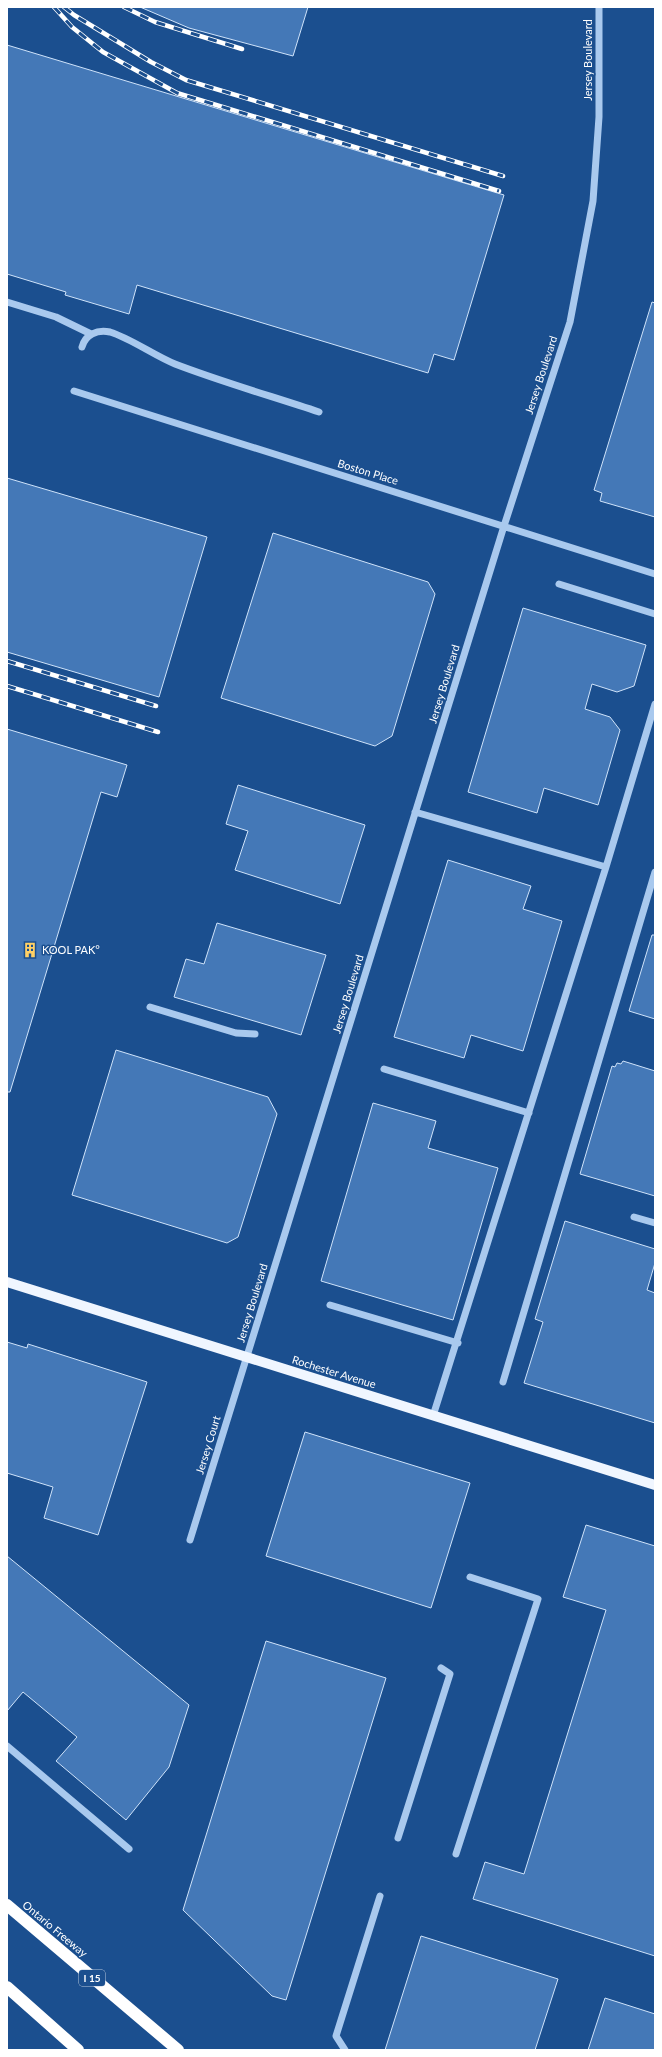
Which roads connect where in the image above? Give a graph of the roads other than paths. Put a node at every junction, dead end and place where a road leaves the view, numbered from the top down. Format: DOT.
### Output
graph roads {
  1 [pos="599,7"];
  2 [pos="7,302"];
  3 [pos="91,334"];
  4 [pos="82,347"];
  5 [pos="74,391"];
  6 [pos="319,412"];
  7 [pos="504,526"];
  8 [pos="655,574"];
  9 [pos="559,584"];
  10 [pos="655,614"];
  11 [pos="655,704"];
  12 [pos="415,812"];
  13 [pos="606,867"];
  14 [pos="655,872"];
  15 [pos="150,1007"];
  16 [pos="255,1034"];
  17 [pos="384,1069"];
  18 [pos="529,1113"];
  19 [pos="634,1217"];
  20 [pos="655,1224"];
  21 [pos="7,1282"];
  22 [pos="330,1305"];
  23 [pos="458,1343"];
  24 [pos="246,1357"];
  25 [pos="503,1382"];
  26 [pos="433,1416"];
  27 [pos="655,1485"];
  28 [pos="190,1540"];
  29 [pos="470,1577"];
  30 [pos="441,1668"];
  31 [pos="7,1746"];
  32 [pos="398,1838"];
  33 [pos="129,1849"];
  34 [pos="456,1854"];
  35 [pos="380,1896"];
  36 [pos="7,1905"];
  37 [pos="7,1987"];
  38 [pos="78,2050"];
  39 [pos="178,2050"];
  40 [pos="345,2050"];
  1 -- 7 [label="street, Jersey Boulevard"];
  2 -- 3 [label="street"];
  3 -- 4 [label="street"];
  3 -- 6 [label="street"];
  5 -- 7 [label="street, Boston Place"];
  7 -- 8 [label="street, Boston Place"];
  7 -- 12 [label="street, Jersey Boulevard"];
  9 -- 10 [label="street"];
  11 -- 13 [label="street"];
  12 -- 13 [label="street"];
  12 -- 24 [label="street, Jersey Boulevard"];
  13 -- 18 [label="street"];
  14 -- 25 [label="street"];
  15 -- 16 [label="street"];
  17 -- 18 [label="street"];
  18 -- 23 [label="street"];
  19 -- 20 [label="street"];
  21 -- 24 [label="main road, Rochester Avenue"];
  22 -- 23 [label="street"];
  23 -- 26 [label="street"];
  24 -- 26 [label="main road, Rochester Avenue"];
  24 -- 28 [label="street, Jersey Court"];
  26 -- 27 [label="main road, Rochester Avenue"];
  29 -- 34 [label="street"];
  30 -- 32 [label="street"];
  31 -- 33 [label="street"];
  35 -- 40 [label="street"];
  36 -- 39 [label="highway, Ontario Freeway / I 15"];
  37 -- 38 [label="highway"];
}
